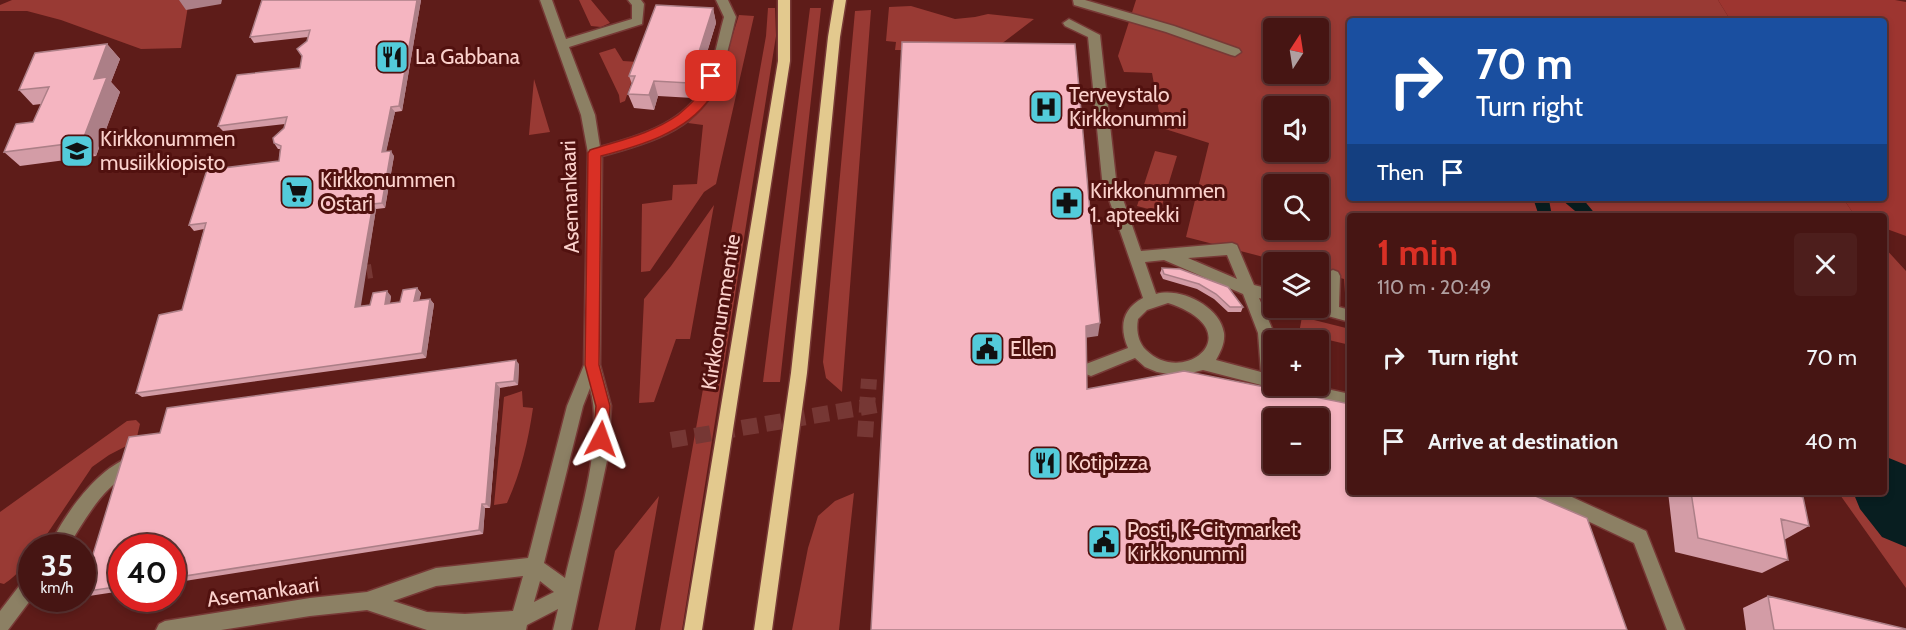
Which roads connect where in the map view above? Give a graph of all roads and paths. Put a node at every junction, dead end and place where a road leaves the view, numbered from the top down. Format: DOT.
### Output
graph roads {
  1 [pos="546,0"];
  2 [pos="634,0"];
  3 [pos="722,0"];
  4 [pos="784,0"];
  5 [pos="840,0"];
  6 [pos="1079,0"];
  7 [pos="1070,23"];
  8 [pos="562,45"];
  9 [pos="1235,52"];
  10 [pos="595,153"];
  11 [pos="1166,255"];
  12 [pos="1136,257"];
  13 [pos="1333,276"];
  14 [pos="1246,289"];
  15 [pos="1329,292"];
  16 [pos="1263,293"];
  17 [pos="1151,300"];
  18 [pos="1329,310"];
  19 [pos="1347,315"];
  20 [pos="1265,330"];
  21 [pos="1136,351"];
  22 [pos="1203,363"];
  23 [pos="592,365"];
  24 [pos="1091,369"];
  25 [pos="1263,384"];
  26 [pos="1329,396"];
  27 [pos="1347,400"];
  28 [pos="128,465"];
  29 [pos="1549,495"];
  30 [pos="67,534"];
  31 [pos="534,566"];
  32 [pos="570,593"];
  33 [pos="367,601"];
  34 [pos="18,602"];
  35 [pos="519,624"];
  36 [pos="0,626"];
  37 [pos="165,630"];
  38 [pos="562,630"];
  39 [pos="693,630"];
  40 [pos="763,630"];
  41 [pos="1676,630"];
  1 -- 8 [label="street, Asemankaari"];
  2 -- 8 [label="street"];
  3 -- 10 [label="street"];
  4 -- 39 [label="main road, Kirkkonummentie"];
  5 -- 40 [label="main road"];
  6 -- 9 [label="street"];
  7 -- 12 [label="street"];
  8 -- 10 [label="street, Asemankaari"];
  10 -- 23 [label="street, Asemankaari"];
  11 -- 12 [label="street"];
  11 -- 14 [label="street"];
  11 -- 14 [label="street"];
  12 -- 17 [label="street"];
  13 -- 15 [label="street"];
  14 -- 16 [label="street"];
  14 -- 20 [label="street"];
  17 -- 21 [label="street"];
  17 -- 22 [label="street"];
  18 -- 19 [label="street"];
  21 -- 22 [label="street"];
  21 -- 24 [label="street"];
  22 -- 25 [label="street"];
  23 -- 31 [label="street, Asemankaari"];
  23 -- 32 [label="street, Asemankaari"];
  26 -- 27 [label="street"];
  28 -- 30 [label="street"];
  29 -- 41 [label="street"];
  31 -- 32 [label="street"];
  31 -- 33 [label="street, Asemankaari"];
  31 -- 35 [label="street, Asemankaari"];
  32 -- 35 [label="street, Asemankaari"];
  32 -- 38 [label="street"];
  33 -- 35 [label="street, Asemankaari"];
  33 -- 37 [label="street, Asemankaari"];
  34 -- 36 [label="street"];
}
